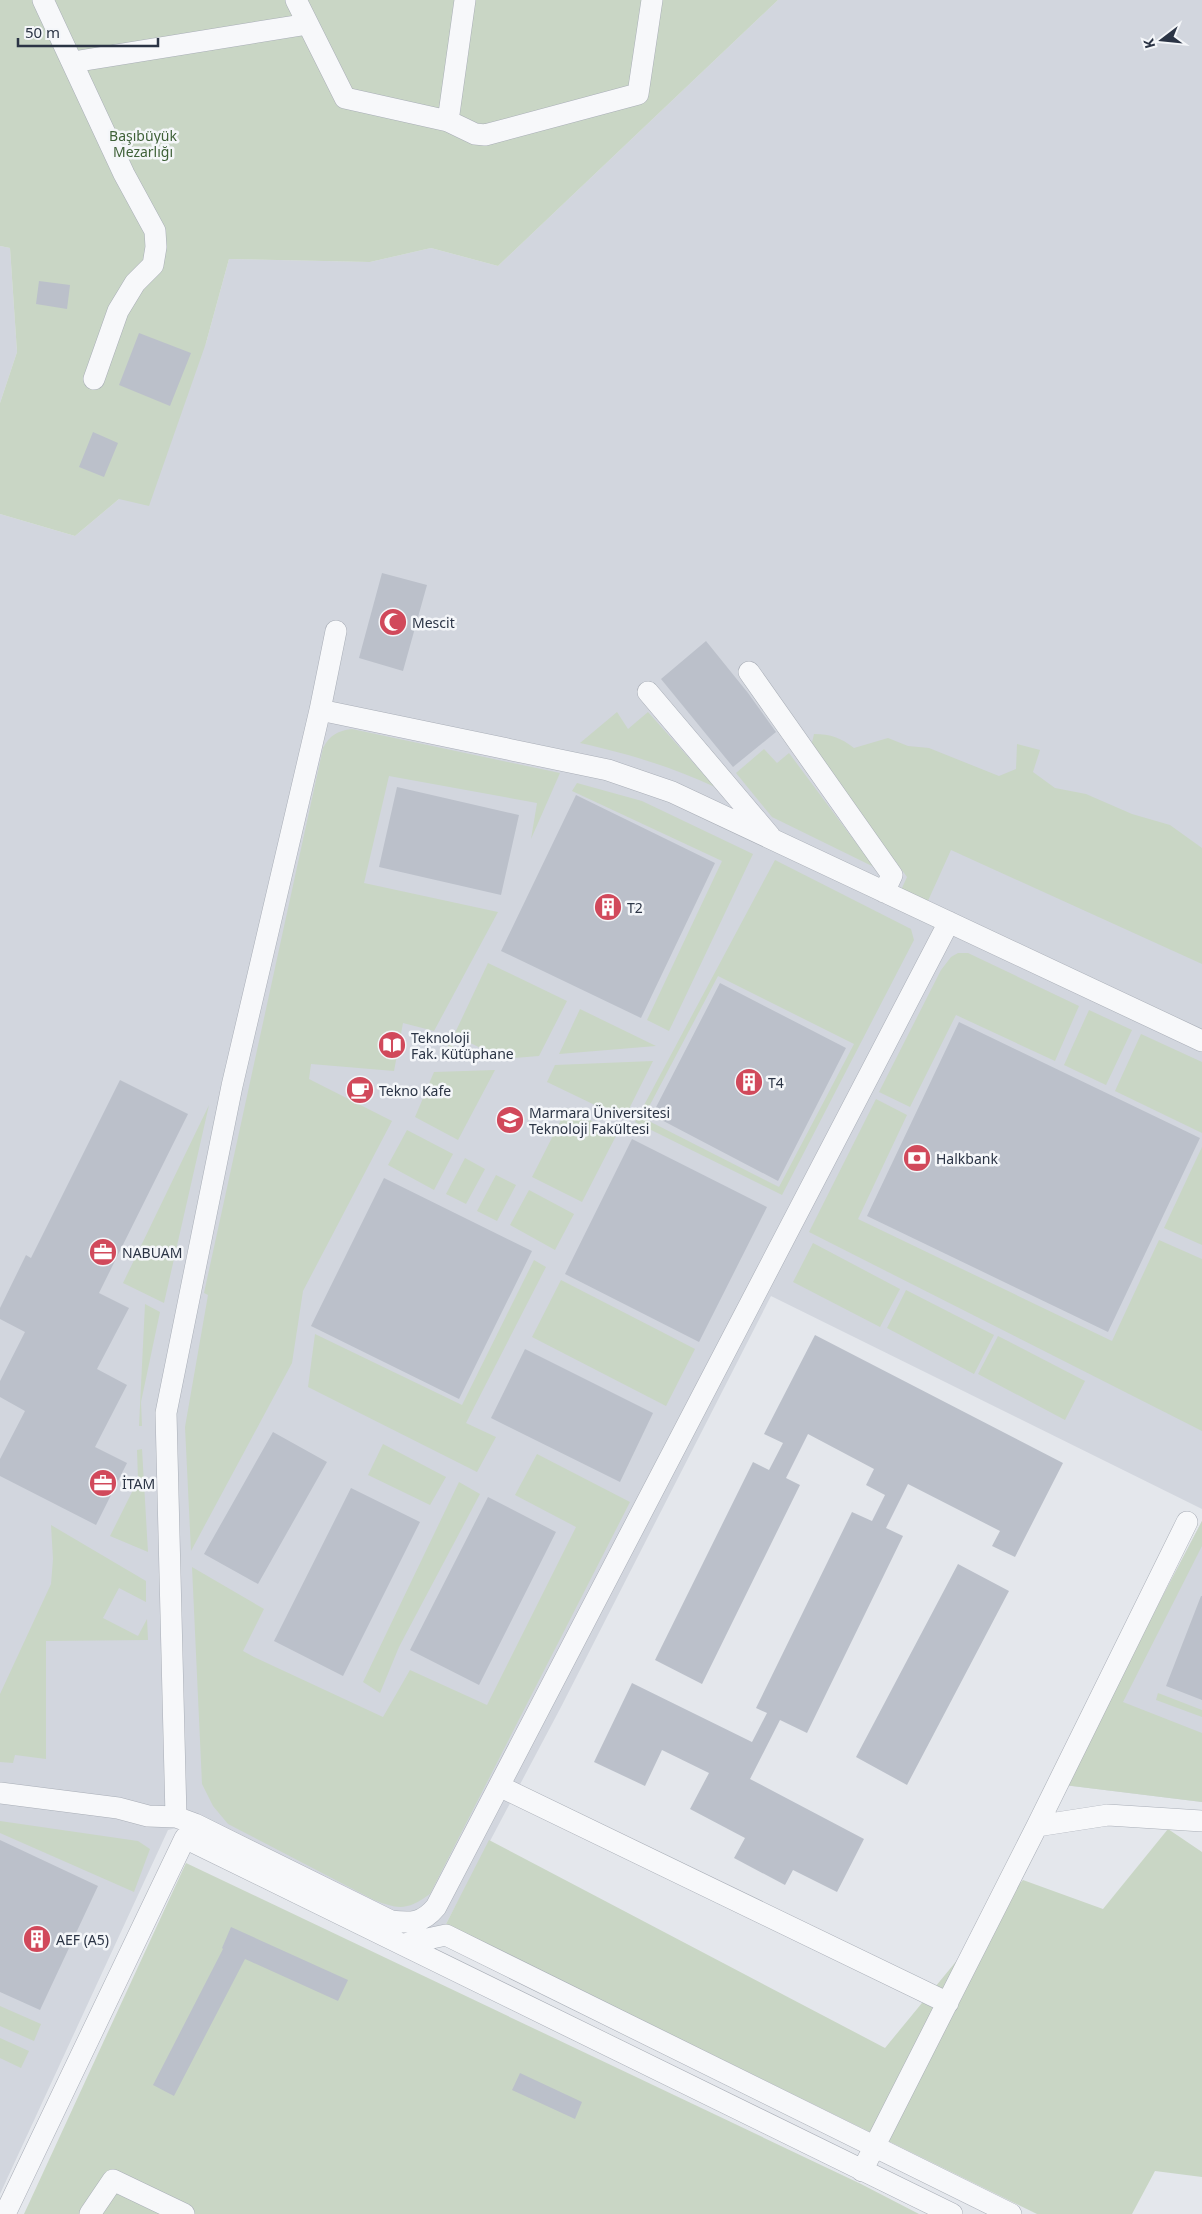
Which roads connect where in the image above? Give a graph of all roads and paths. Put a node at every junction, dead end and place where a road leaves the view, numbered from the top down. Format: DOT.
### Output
graph roads {
  1 [pos="43,0"];
  2 [pos="296,0"];
  3 [pos="652,0"];
  4 [pos="463,4"];
  5 [pos="308,24"];
  6 [pos="73,62"];
  7 [pos="448,121"];
  8 [pos="94,378"];
  9 [pos="336,631"];
  10 [pos="749,672"];
  11 [pos="648,692"];
  12 [pos="320,710"];
  13 [pos="774,840"];
  14 [pos="884,892"];
  15 [pos="949,922"];
  16 [pos="1202,1041"];
  17 [pos="1187,1522"];
  18 [pos="499,1786"];
  19 [pos="0,1793"];
  20 [pos="176,1818"];
  21 [pos="1202,1820"];
  22 [pos="1037,1826"];
  23 [pos="404,1944"];
  24 [pos="948,2003"];
  25 [pos="875,2147"];
  26 [pos="862,2171"];
  27 [pos="5,2214"];
  28 [pos="90,2214"];
  29 [pos="184,2214"];
  30 [pos="952,2214"];
  31 [pos="1011,2214"];
  1 -- 6 [label="lane"];
  2 -- 5 [label="lane"];
  3 -- 7 [label="lane"];
  4 -- 7 [label="lane"];
  5 -- 6 [label="lane"];
  5 -- 7 [label="lane"];
  6 -- 8 [label="lane"];
  9 -- 12 [label="lane"];
  10 -- 14 [label="lane"];
  11 -- 13 [label="lane"];
  12 -- 13 [label="lane"];
  12 -- 20 [label="lane"];
  13 -- 14 [label="lane"];
  14 -- 15 [label="lane"];
  15 -- 16 [label="lane"];
  15 -- 18 [label="lane"];
  17 -- 22 [label="lane"];
  18 -- 20 [label="lane"];
  18 -- 24 [label="lane"];
  19 -- 20 [label="lane"];
  21 -- 22 [label="lane"];
  22 -- 24 [label="lane"];
  23 -- 25 [label="lane"];
  23 -- 26 [label="lane"];
  23 -- 27 [label="lane"];
  24 -- 25 [label="lane"];
  25 -- 26 [label="lane"];
  25 -- 31 [label="lane"];
  26 -- 30 [label="lane"];
  28 -- 29 [label="lane"];
}
